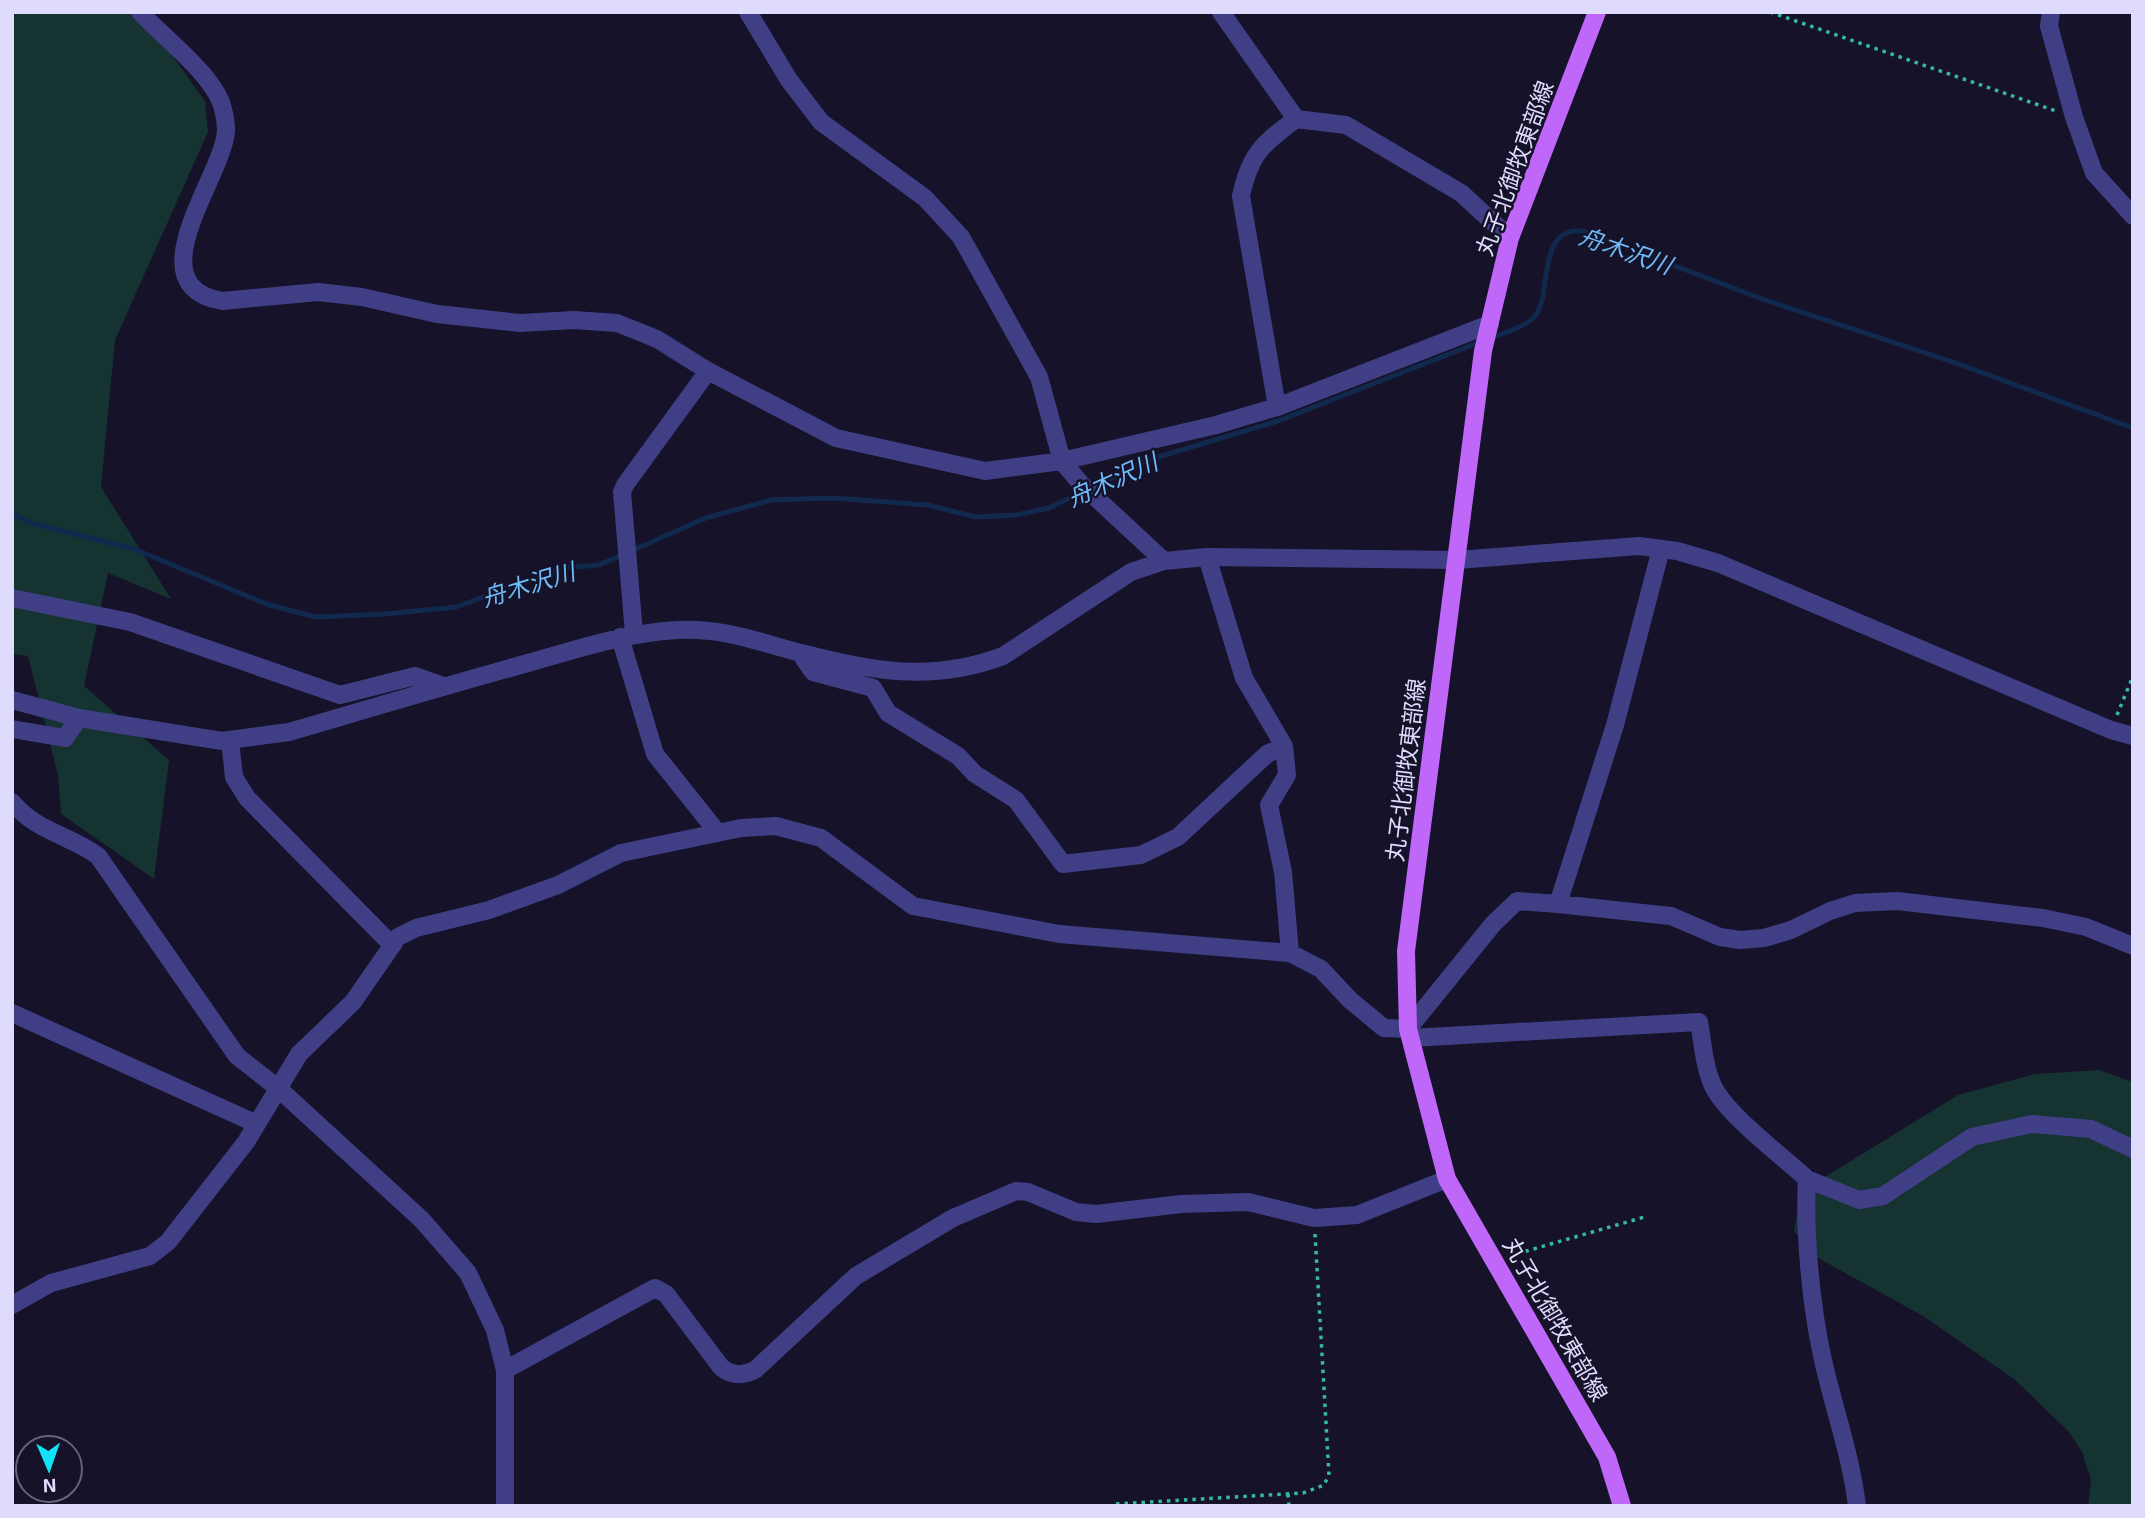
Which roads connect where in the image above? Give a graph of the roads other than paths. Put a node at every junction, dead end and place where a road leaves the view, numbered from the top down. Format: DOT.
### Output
graph roads {
  1 [pos="140,12"];
  2 [pos="748,12"];
  3 [pos="1221,12"];
  4 [pos="1597,12"];
  5 [pos="2051,12"];
  6 [pos="1296,119"];
  7 [pos="2133,216"];
  8 [pos="1510,238"];
  9 [pos="1490,324"];
  10 [pos="708,371"];
  11 [pos="1277,407"];
  12 [pos="1062,461"];
  13 [pos="1661,549"];
  14 [pos="1207,557"];
  15 [pos="1457,560"];
  16 [pos="1164,561"];
  17 [pos="12,598"];
  18 [pos="627,635"];
  19 [pos="800,653"];
  20 [pos="443,686"];
  21 [pos="12,700"];
  22 [pos="79,718"];
  23 [pos="12,729"];
  24 [pos="2133,736"];
  25 [pos="230,740"];
  26 [pos="1284,746"];
  27 [pos="12,802"];
  28 [pos="718,833"];
  29 [pos="1558,904"];
  30 [pos="391,944"];
  31 [pos="2133,946"];
  32 [pos="1290,953"];
  33 [pos="12,1013"];
  34 [pos="1409,1034"];
  35 [pos="279,1089"];
  36 [pos="257,1124"];
  37 [pos="2133,1149"];
  38 [pos="1447,1179"];
  39 [pos="1807,1179"];
  40 [pos="12,1305"];
  41 [pos="505,1370"];
  42 [pos="505,1506"];
  43 [pos="1622,1506"];
  44 [pos="1857,1506"];
  1 -- 10 [label="street"];
  2 -- 12 [label="street"];
  3 -- 6 [label="street"];
  4 -- 8 [label="main road, 丸子北御牧東部線"];
  5 -- 7 [label="street"];
  6 -- 8 [label="street"];
  6 -- 11 [label="street"];
  8 -- 9 [label="main road, 丸子北御牧東部線"];
  9 -- 11 [label="street"];
  9 -- 15 [label="main road, 丸子北御牧東部線"];
  10 -- 12 [label="street"];
  10 -- 18 [label="street"];
  11 -- 12 [label="street"];
  12 -- 16 [label="street"];
  13 -- 15 [label="street"];
  13 -- 24 [label="street"];
  13 -- 29 [label="street"];
  14 -- 15 [label="street"];
  14 -- 16 [label="street"];
  14 -- 26 [label="street"];
  15 -- 34 [label="main road, 丸子北御牧東部線"];
  16 -- 19 [label="street"];
  17 -- 20 [label="street"];
  18 -- 19 [label="street"];
  18 -- 20 [label="street"];
  18 -- 28 [label="street"];
  19 -- 26 [label="street"];
  20 -- 25 [label="street"];
  21 -- 22 [label="street"];
  22 -- 23 [label="street"];
  22 -- 25 [label="street"];
  25 -- 30 [label="street"];
  26 -- 32 [label="street"];
  27 -- 35 [label="street"];
  28 -- 30 [label="street"];
  28 -- 32 [label="street"];
  29 -- 31 [label="street"];
  29 -- 34 [label="street"];
  30 -- 35 [label="street"];
  32 -- 34 [label="street"];
  33 -- 36 [label="street"];
  34 -- 38 [label="main road, 丸子北御牧東部線"];
  34 -- 39 [label="street"];
  35 -- 36 [label="street"];
  35 -- 41 [label="street"];
  36 -- 40 [label="street"];
  37 -- 39 [label="street"];
  38 -- 41 [label="street"];
  38 -- 43 [label="main road, 丸子北御牧東部線"];
  39 -- 44 [label="street"];
  41 -- 42 [label="street"];
}
